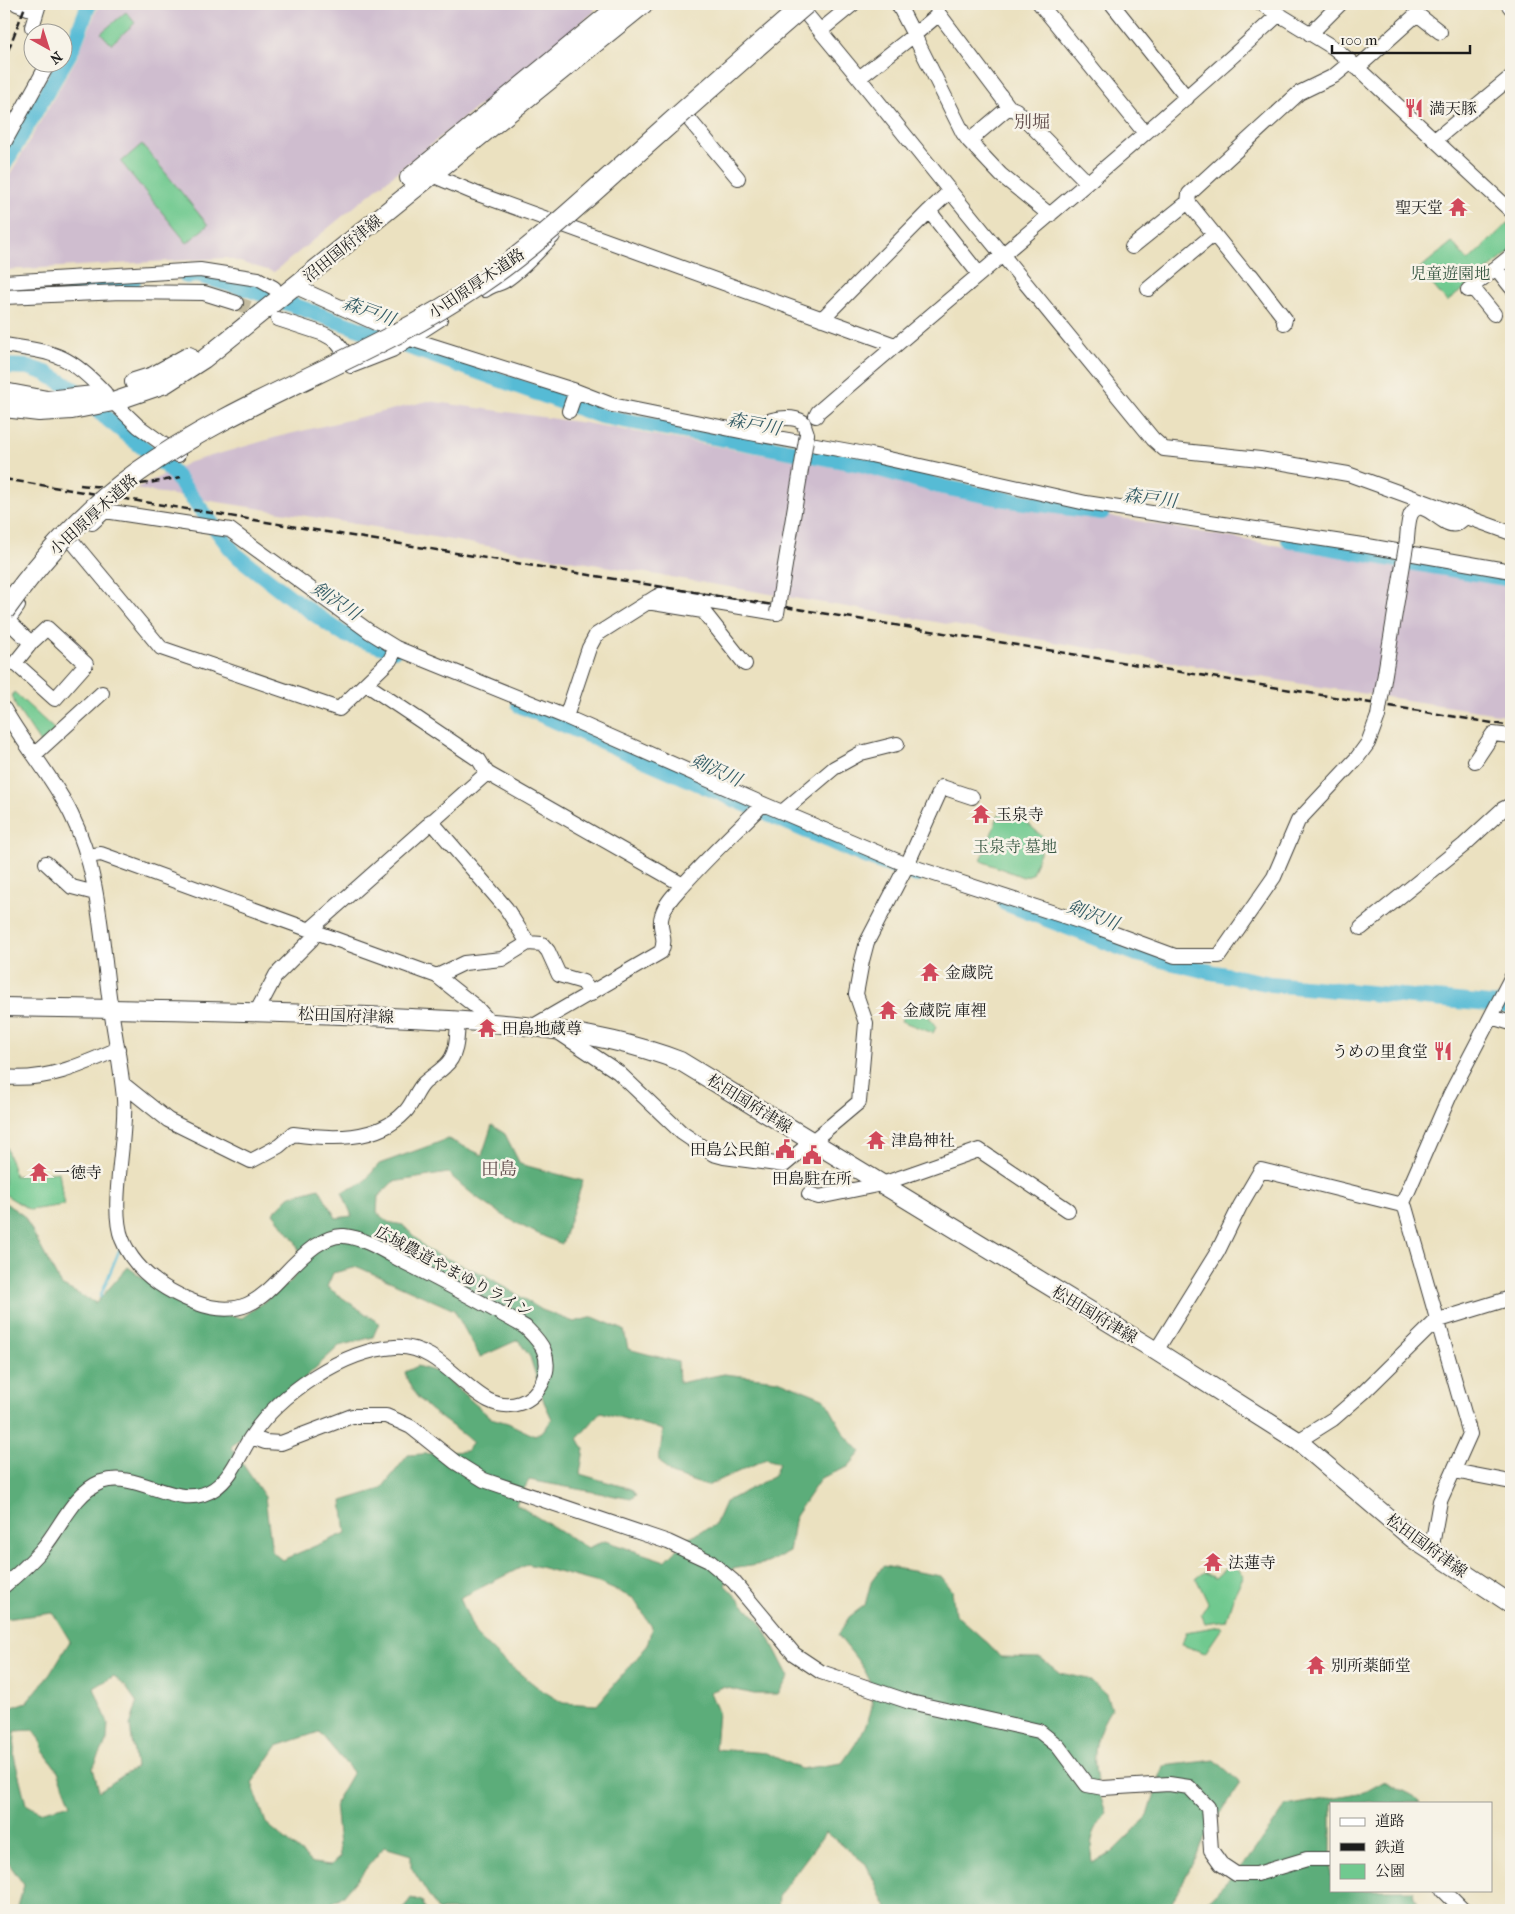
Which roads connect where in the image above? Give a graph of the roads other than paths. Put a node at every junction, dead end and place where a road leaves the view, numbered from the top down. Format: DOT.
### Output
graph roads {
  1 [pos="17,4"];
  2 [pos="644,4"];
  3 [pos="853,4"];
  4 [pos="898,4"];
  5 [pos="1040,4"];
  6 [pos="1112,4"];
  7 [pos="1262,4"];
  8 [pos="1340,4"];
  9 [pos="1508,4"];
  10 [pos="803,6"];
  11 [pos="38,7"];
  12 [pos="1511,8"];
  13 [pos="937,9"];
  14 [pos="613,11"];
  15 [pos="1278,15"];
  16 [pos="34,22"];
  17 [pos="820,31"];
  18 [pos="1440,32"];
  19 [pos="1310,34"];
  20 [pos="914,35"];
  21 [pos="1354,65"];
  22 [pos="43,72"];
  23 [pos="1511,77"];
  24 [pos="859,78"];
  25 [pos="1187,98"];
  26 [pos="1009,107"];
  27 [pos="688,118"];
  28 [pos="1145,133"];
  29 [pos="969,140"];
  30 [pos="1435,140"];
  31 [pos="4,143"];
  32 [pos="432,175"];
  33 [pos="738,178"];
  34 [pos="1087,182"];
  35 [pos="950,191"];
  36 [pos="1188,202"];
  37 [pos="929,211"];
  38 [pos="1511,211"];
  39 [pos="1050,215"];
  40 [pos="564,226"];
  41 [pos="1214,234"];
  42 [pos="1132,247"];
  43 [pos="1002,255"];
  44 [pos="1511,256"];
  45 [pos="1496,268"];
  46 [pos="979,274"];
  47 [pos="4,282"];
  48 [pos="285,287"];
  49 [pos="1511,287"];
  50 [pos="1148,289"];
  51 [pos="4,298"];
  52 [pos="236,303"];
  53 [pos="267,310"];
  54 [pos="1494,314"];
  55 [pos="822,318"];
  56 [pos="1284,323"];
  57 [pos="411,339"];
  58 [pos="4,345"];
  59 [pos="895,345"];
  60 [pos="354,364"];
  61 [pos="576,391"];
  62 [pos="4,392"];
  63 [pos="100,399"];
  64 [pos="4,408"];
  65 [pos="568,411"];
  66 [pos="816,416"];
  67 [pos="745,432"];
  68 [pos="1466,517"];
  69 [pos="1511,533"];
  70 [pos="72,541"];
  71 [pos="1511,571"];
  72 [pos="4,594"];
  73 [pos="647,602"];
  74 [pos="5,619"];
  75 [pos="31,643"];
  76 [pos="394,653"];
  77 [pos="745,664"];
  78 [pos="366,684"];
  79 [pos="102,693"];
  80 [pos="4,709"];
  81 [pos="566,717"];
  82 [pos="1511,736"];
  83 [pos="897,744"];
  84 [pos="34,755"];
  85 [pos="1475,761"];
  86 [pos="486,773"];
  87 [pos="972,797"];
  88 [pos="762,804"];
  89 [pos="1511,805"];
  90 [pos="782,812"];
  91 [pos="431,821"];
  92 [pos="88,856"];
  93 [pos="46,864"];
  94 [pos="907,864"];
  95 [pos="684,885"];
  96 [pos="96,893"];
  97 [pos="1361,928"];
  98 [pos="312,932"];
  99 [pos="528,943"];
  100 [pos="438,976"];
  101 [pos="1511,978"];
  102 [pos="591,994"];
  103 [pos="4,1007"];
  104 [pos="111,1009"];
  105 [pos="257,1011"];
  106 [pos="1494,1011"];
  107 [pos="458,1020"];
  108 [pos="489,1021"];
  109 [pos="1511,1022"];
  110 [pos="530,1028"];
  111 [pos="558,1032"];
  112 [pos="118,1049"];
  113 [pos="4,1077"];
  114 [pos="123,1084"];
  115 [pos="812,1141"];
  116 [pos="882,1184"];
  117 [pos="809,1194"];
  118 [pos="1402,1205"];
  119 [pos="1068,1210"];
  120 [pos="1511,1298"];
  121 [pos="1436,1321"];
  122 [pos="1156,1351"];
  123 [pos="251,1437"];
  124 [pos="1298,1442"];
  125 [pos="1454,1471"];
  126 [pos="1511,1482"];
  127 [pos="1431,1551"];
  128 [pos="4,1586"];
  129 [pos="1511,1604"];
  130 [pos="1330,1860"];
  131 [pos="1445,1892"];
  132 [pos="1464,1910"];
  1 -- 11 [label="street"];
  2 -- 14 [label="main road, 沼田国府津線"];
  3 -- 17 [label="street"];
  4 -- 20 [label="street"];
  5 -- 28 [label="street"];
  6 -- 25 [label="street"];
  7 -- 15 [label="street"];
  8 -- 19 [label="street"];
  9 -- 12 [label="street"];
  10 -- 17 [label="street"];
  10 -- 27 [label="street"];
  10 -- 72 [label="highway, 小田原厚木道路"];
  10 -- 74 [label="highway, 小田原厚木道路, bridge"];
  11 -- 16 [label="street"];
  13 -- 20 [label="street"];
  13 -- 26 [label="street"];
  14 -- 32 [label="main road, 沼田国府津線"];
  14 -- 48 [label="main road, 沼田国府津線"];
  15 -- 19 [label="street"];
  15 -- 25 [label="street"];
  17 -- 24 [label="street"];
  18 -- 21 [label="street"];
  19 -- 21 [label="street"];
  20 -- 24 [label="street"];
  20 -- 29 [label="street"];
  21 -- 30 [label="street"];
  21 -- 36 [label="street"];
  22 -- 31 [label="street"];
  23 -- 30 [label="street"];
  24 -- 35 [label="street"];
  25 -- 28 [label="street"];
  26 -- 29 [label="street"];
  26 -- 34 [label="street"];
  27 -- 33 [label="street"];
  27 -- 40 [label="street"];
  28 -- 34 [label="street"];
  29 -- 39 [label="street"];
  30 -- 38 [label="street"];
  32 -- 40 [label="street"];
  32 -- 48 [label="main road, 沼田国府津線"];
  34 -- 39 [label="street"];
  35 -- 37 [label="street"];
  35 -- 43 [label="street"];
  36 -- 41 [label="street"];
  36 -- 42 [label="street"];
  37 -- 46 [label="street"];
  37 -- 55 [label="street"];
  39 -- 43 [label="street"];
  40 -- 55 [label="street"];
  40 -- 57 [label="street"];
  41 -- 50 [label="street"];
  41 -- 56 [label="street"];
  43 -- 46 [label="street"];
  43 -- 68 [label="street"];
  44 -- 45 [label="street"];
  45 -- 49 [label="street"];
  45 -- 54 [label="street"];
  46 -- 59 [label="street"];
  47 -- 48 [label="street"];
  48 -- 53 [label="main road, 沼田国府津線"];
  48 -- 57 [label="street"];
  51 -- 52 [label="street"];
  53 -- 60 [label="street"];
  53 -- 63 [label="main road, 沼田国府津線"];
  55 -- 59 [label="street"];
  57 -- 60 [label="street"];
  57 -- 61 [label="street"];
  58 -- 63 [label="street"];
  59 -- 66 [label="street"];
  60 -- 63 [label="street"];
  61 -- 65 [label="street"];
  61 -- 67 [label="street"];
  62 -- 63 [label="main road, 沼田国府津線"];
  63 -- 64 [label="main road, 沼田国府津線"];
  67 -- 71 [label="street"];
  67 -- 73 [label="street, bridge"];
  68 -- 69 [label="street"];
  68 -- 94 [label="street, bridge"];
  70 -- 74 [label="street"];
  70 -- 76 [label="street"];
  70 -- 78 [label="street"];
  73 -- 77 [label="street"];
  73 -- 81 [label="street"];
  74 -- 75 [label="street"];
  75 -- 75 [label="street"];
  76 -- 78 [label="street"];
  76 -- 81 [label="street"];
  78 -- 86 [label="street"];
  79 -- 84 [label="street"];
  80 -- 84 [label="street, 広域農道やまゆりライン"];
  81 -- 88 [label="street"];
  82 -- 85 [label="street"];
  83 -- 90 [label="street"];
  84 -- 92 [label="street, 広域農道やまゆりライン"];
  86 -- 91 [label="street"];
  86 -- 95 [label="street"];
  87 -- 94 [label="street"];
  88 -- 90 [label="street"];
  88 -- 95 [label="street"];
  89 -- 97 [label="street"];
  90 -- 94 [label="street"];
  91 -- 98 [label="street"];
  91 -- 99 [label="street"];
  92 -- 96 [label="street, 広域農道やまゆりライン"];
  92 -- 98 [label="street"];
  93 -- 96 [label="street"];
  94 -- 115 [label="street"];
  95 -- 102 [label="street"];
  96 -- 104 [label="street, 広域農道やまゆりライン"];
  98 -- 100 [label="street"];
  98 -- 105 [label="street"];
  99 -- 100 [label="street"];
  99 -- 102 [label="street"];
  100 -- 108 [label="street"];
  101 -- 106 [label="street"];
  102 -- 110 [label="street"];
  103 -- 104 [label="main road, 松田国府津線"];
  104 -- 105 [label="main road, 松田国府津線"];
  104 -- 112 [label="street, 広域農道やまゆりライン"];
  105 -- 107 [label="main road, 松田国府津線"];
  106 -- 109 [label="street"];
  106 -- 118 [label="street"];
  107 -- 108 [label="main road, 松田国府津線"];
  107 -- 114 [label="street"];
  108 -- 110 [label="main road, 松田国府津線"];
  110 -- 111 [label="main road, 松田国府津線"];
  111 -- 115 [label="main road, 松田国府津線"];
  111 -- 115 [label="street"];
  112 -- 113 [label="street"];
  112 -- 114 [label="street, 広域農道やまゆりライン"];
  114 -- 123 [label="street, 広域農道やまゆりライン"];
  115 -- 116 [label="main road, 松田国府津線"];
  116 -- 117 [label="street"];
  116 -- 119 [label="street"];
  116 -- 122 [label="main road, 松田国府津線"];
  118 -- 121 [label="street"];
  118 -- 122 [label="street"];
  120 -- 121 [label="street"];
  121 -- 124 [label="street"];
  121 -- 125 [label="street"];
  122 -- 124 [label="main road, 松田国府津線"];
  123 -- 128 [label="street"];
  123 -- 130 [label="street"];
  124 -- 127 [label="main road, 松田国府津線"];
  125 -- 126 [label="street"];
  125 -- 127 [label="street"];
  127 -- 129 [label="main road, 松田国府津線"];
  131 -- 132 [label="street"];
}
